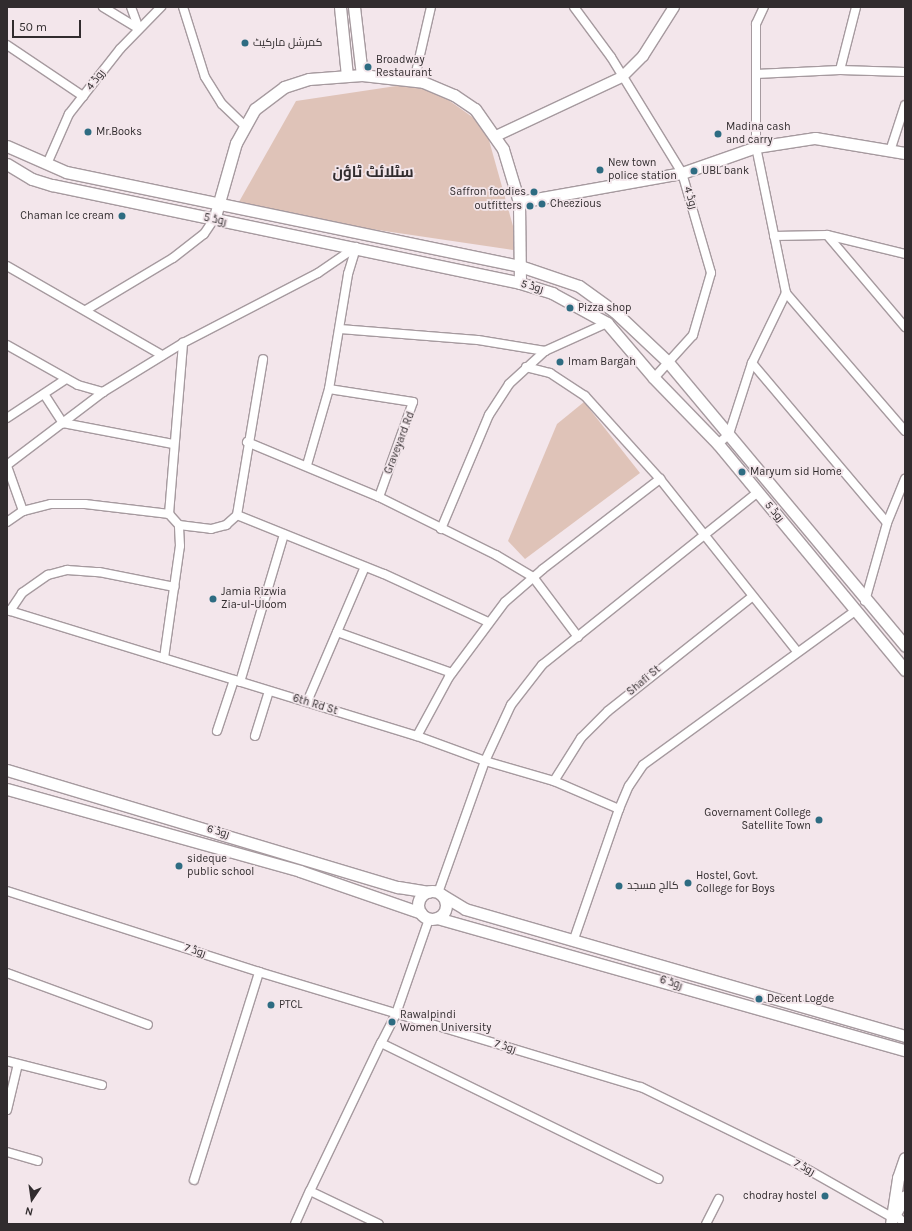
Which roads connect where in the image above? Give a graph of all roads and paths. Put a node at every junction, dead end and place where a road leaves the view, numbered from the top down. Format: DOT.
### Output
graph roads {
  1 [pos="103,7"];
  2 [pos="131,7"];
  3 [pos="161,7"];
  4 [pos="183,7"];
  5 [pos="340,7"];
  6 [pos="354,7"];
  7 [pos="431,7"];
  8 [pos="674,7"];
  9 [pos="764,7"];
  10 [pos="856,7"];
  11 [pos="579,9"];
  12 [pos="138,29"];
  13 [pos="7,45"];
  14 [pos="840,70"];
  15 [pos="905,72"];
  16 [pos="756,74"];
  17 [pos="362,75"];
  18 [pos="347,76"];
  19 [pos="622,77"];
  20 [pos="414,80"];
  21 [pos="83,96"];
  22 [pos="905,104"];
  23 [pos="245,126"];
  24 [pos="496,136"];
  25 [pos="7,146"];
  26 [pos="756,147"];
  27 [pos="891,148"];
  28 [pos="905,153"];
  29 [pos="7,164"];
  30 [pos="47,164"];
  31 [pos="682,173"];
  32 [pos="519,202"];
  33 [pos="218,206"];
  34 [pos="214,220"];
  35 [pos="826,235"];
  36 [pos="774,236"];
  37 [pos="356,247"];
  38 [pos="905,254"];
  39 [pos="7,266"];
  40 [pos="520,266"];
  41 [pos="520,283"];
  42 [pos="786,293"];
  43 [pos="86,310"];
  44 [pos="607,323"];
  45 [pos="905,327"];
  46 [pos="340,329"];
  47 [pos="183,342"];
  48 [pos="7,345"];
  49 [pos="545,351"];
  50 [pos="162,355"];
  51 [pos="263,359"];
  52 [pos="667,361"];
  53 [pos="752,363"];
  54 [pos="526,367"];
  55 [pos="654,378"];
  56 [pos="66,379"];
  57 [pos="329,389"];
  58 [pos="103,392"];
  59 [pos="44,394"];
  60 [pos="7,418"];
  61 [pos="63,423"];
  62 [pos="905,431"];
  63 [pos="729,434"];
  64 [pos="247,442"];
  65 [pos="173,444"];
  66 [pos="718,444"];
  67 [pos="7,466"];
  68 [pos="308,466"];
  69 [pos="660,479"];
  70 [pos="905,479"];
  71 [pos="758,492"];
  72 [pos="379,497"];
  73 [pos="23,512"];
  74 [pos="169,514"];
  75 [pos="237,515"];
  76 [pos="7,522"];
  77 [pos="887,523"];
  78 [pos="179,525"];
  79 [pos="441,528"];
  80 [pos="284,534"];
  81 [pos="706,536"];
  82 [pos="365,567"];
  83 [pos="533,577"];
  84 [pos="175,587"];
  85 [pos="752,597"];
  86 [pos="865,601"];
  87 [pos="8,610"];
  88 [pos="856,610"];
  89 [pos="488,622"];
  90 [pos="337,632"];
  91 [pos="578,637"];
  92 [pos="905,646"];
  93 [pos="797,651"];
  94 [pos="164,658"];
  95 [pos="905,670"];
  96 [pos="452,673"];
  97 [pos="237,681"];
  98 [pos="269,690"];
  99 [pos="306,702"];
  100 [pos="217,731"];
  101 [pos="255,736"];
  102 [pos="417,736"];
  103 [pos="485,761"];
  104 [pos="7,770"];
  105 [pos="554,781"];
  106 [pos="7,789"];
  107 [pos="619,809"];
  108 [pos="7,891"];
  109 [pos="436,893"];
  110 [pos="429,917"];
  111 [pos="574,938"];
  112 [pos="259,972"];
  113 [pos="7,973"];
  114 [pos="396,1014"];
  115 [pos="148,1025"];
  116 [pos="904,1036"];
  117 [pos="381,1044"];
  118 [pos="905,1050"];
  119 [pos="7,1061"];
  120 [pos="18,1064"];
  121 [pos="102,1085"];
  122 [pos="7,1110"];
  123 [pos="7,1152"];
  124 [pos="905,1158"];
  125 [pos="38,1161"];
  126 [pos="658,1179"];
  127 [pos="902,1179"];
  128 [pos="194,1180"];
  129 [pos="310,1191"];
  130 [pos="905,1196"];
  131 [pos="720,1199"];
  132 [pos="893,1219"];
  133 [pos="295,1224"];
  134 [pos="379,1224"];
  135 [pos="706,1224"];
  136 [pos="905,1224"];
  1 -- 12 [label="street"];
  2 -- 12 [label="street"];
  3 -- 12 [label="street, روڈ 4"];
  4 -- 23 [label="street"];
  5 -- 18 [label="main road"];
  6 -- 17 [label="main road"];
  7 -- 20 [label="street"];
  8 -- 19 [label="street"];
  9 -- 16 [label="street"];
  10 -- 14 [label="street"];
  11 -- 19 [label="street, روڈ 4"];
  12 -- 21 [label="street, روڈ 4"];
  13 -- 21 [label="street"];
  14 -- 15 [label="street"];
  14 -- 16 [label="street"];
  16 -- 26 [label="street"];
  17 -- 18 [label="main road"];
  17 -- 20 [label="main road"];
  18 -- 23 [label="main road"];
  19 -- 24 [label="street"];
  19 -- 31 [label="street, روڈ 4"];
  20 -- 24 [label="main road"];
  21 -- 30 [label="street, روڈ 4"];
  22 -- 27 [label="street"];
  23 -- 33 [label="main road"];
  24 -- 32 [label="main road"];
  25 -- 30 [label="main road, روڈ 5"];
  26 -- 27 [label="main road"];
  26 -- 31 [label="main road"];
  26 -- 36 [label="street"];
  27 -- 28 [label="main road"];
  29 -- 34 [label="main road, روڈ 5"];
  30 -- 33 [label="main road, روڈ 5"];
  31 -- 32 [label="main road"];
  31 -- 52 [label="street, روڈ 4"];
  32 -- 40 [label="main road"];
  33 -- 34 [label="main road"];
  33 -- 40 [label="main road, روڈ 5"];
  34 -- 37 [label="main road, روڈ 5"];
  34 -- 43 [label="street"];
  35 -- 36 [label="street"];
  35 -- 38 [label="street"];
  35 -- 45 [label="street"];
  36 -- 42 [label="street"];
  37 -- 41 [label="main road, روڈ 5"];
  37 -- 46 [label="street"];
  37 -- 47 [label="street"];
  39 -- 43 [label="street"];
  40 -- 41 [label="main road"];
  40 -- 52 [label="main road, روڈ 5"];
  41 -- 44 [label="main road, روڈ 5"];
  42 -- 53 [label="street"];
  42 -- 62 [label="street"];
  43 -- 50 [label="street"];
  44 -- 49 [label="street"];
  44 -- 55 [label="main road, روڈ 5"];
  46 -- 49 [label="street"];
  46 -- 57 [label="street"];
  47 -- 50 [label="street"];
  47 -- 65 [label="street"];
  48 -- 56 [label="street"];
  49 -- 54 [label="street"];
  50 -- 58 [label="street"];
  51 -- 64 [label="street"];
  52 -- 55 [label="street, روڈ 4"];
  52 -- 63 [label="main road, روڈ 5"];
  53 -- 63 [label="street"];
  53 -- 77 [label="street"];
  54 -- 69 [label="street"];
  54 -- 79 [label="street"];
  55 -- 66 [label="main road, روڈ 5"];
  56 -- 58 [label="street"];
  56 -- 59 [label="street"];
  57 -- 68 [label="street"];
  57 -- 72 [label="street, Graveyard Rd"];
  58 -- 61 [label="street"];
  59 -- 60 [label="street"];
  59 -- 61 [label="street"];
  61 -- 65 [label="street"];
  61 -- 67 [label="street"];
  63 -- 66 [label="street"];
  63 -- 86 [label="main road, روڈ 5"];
  64 -- 68 [label="street"];
  64 -- 75 [label="street"];
  65 -- 74 [label="street"];
  66 -- 71 [label="main road, روڈ 5"];
  67 -- 73 [label="street"];
  68 -- 72 [label="street"];
  69 -- 81 [label="street"];
  69 -- 83 [label="street"];
  70 -- 77 [label="street"];
  71 -- 81 [label="street"];
  71 -- 88 [label="main road, روڈ 5"];
  72 -- 79 [label="street"];
  73 -- 74 [label="street"];
  73 -- 76 [label="street"];
  74 -- 78 [label="street"];
  75 -- 78 [label="street"];
  75 -- 80 [label="street"];
  77 -- 86 [label="street"];
  78 -- 84 [label="street"];
  79 -- 83 [label="street"];
  80 -- 82 [label="street"];
  80 -- 97 [label="street"];
  81 -- 85 [label="street"];
  81 -- 91 [label="street"];
  82 -- 89 [label="street"];
  82 -- 90 [label="street"];
  83 -- 89 [label="street"];
  83 -- 91 [label="street"];
  84 -- 87 [label="street"];
  84 -- 94 [label="street"];
  85 -- 93 [label="street"];
  85 -- 105 [label="street, Shafi St"];
  86 -- 92 [label="main road, روڈ 5"];
  87 -- 94 [label="street, 6th Rd St"];
  88 -- 93 [label="street"];
  88 -- 95 [label="main road, روڈ 5"];
  89 -- 96 [label="street"];
  90 -- 96 [label="street"];
  90 -- 99 [label="street"];
  91 -- 103 [label="street"];
  93 -- 107 [label="street"];
  94 -- 97 [label="street, 6th Rd St"];
  96 -- 102 [label="street"];
  97 -- 98 [label="street, 6th Rd St"];
  97 -- 100 [label="street"];
  98 -- 99 [label="street, 6th Rd St"];
  98 -- 101 [label="street"];
  99 -- 102 [label="street, 6th Rd St"];
  102 -- 103 [label="street, 6th Rd St"];
  103 -- 105 [label="street, 6th Rd St"];
  103 -- 109 [label="street"];
  104 -- 109 [label="main road, روڈ 6"];
  105 -- 107 [label="street, 6th Rd St"];
  106 -- 110 [label="main road, روڈ 6"];
  107 -- 111 [label="street"];
  108 -- 112 [label="street, روڈ 7"];
  109 -- 110 [label="main road"];
  109 -- 110 [label="main road"];
  109 -- 111 [label="main road, روڈ 6"];
  110 -- 114 [label="street"];
  110 -- 118 [label="main road, روڈ 6"];
  111 -- 116 [label="main road, روڈ 6"];
  112 -- 114 [label="street, روڈ 7"];
  112 -- 128 [label="street"];
  113 -- 115 [label="street"];
  114 -- 117 [label="street"];
  114 -- 132 [label="street, روڈ 7"];
  117 -- 126 [label="street"];
  117 -- 129 [label="street"];
  119 -- 120 [label="street"];
  120 -- 121 [label="street"];
  120 -- 122 [label="street"];
  123 -- 125 [label="street"];
  124 -- 127 [label="main road"];
  127 -- 132 [label="main road"];
  129 -- 133 [label="street"];
  129 -- 134 [label="street"];
  130 -- 132 [label="main road"];
  131 -- 135 [label="street"];
  132 -- 136 [label="street, روڈ 7"];
}
